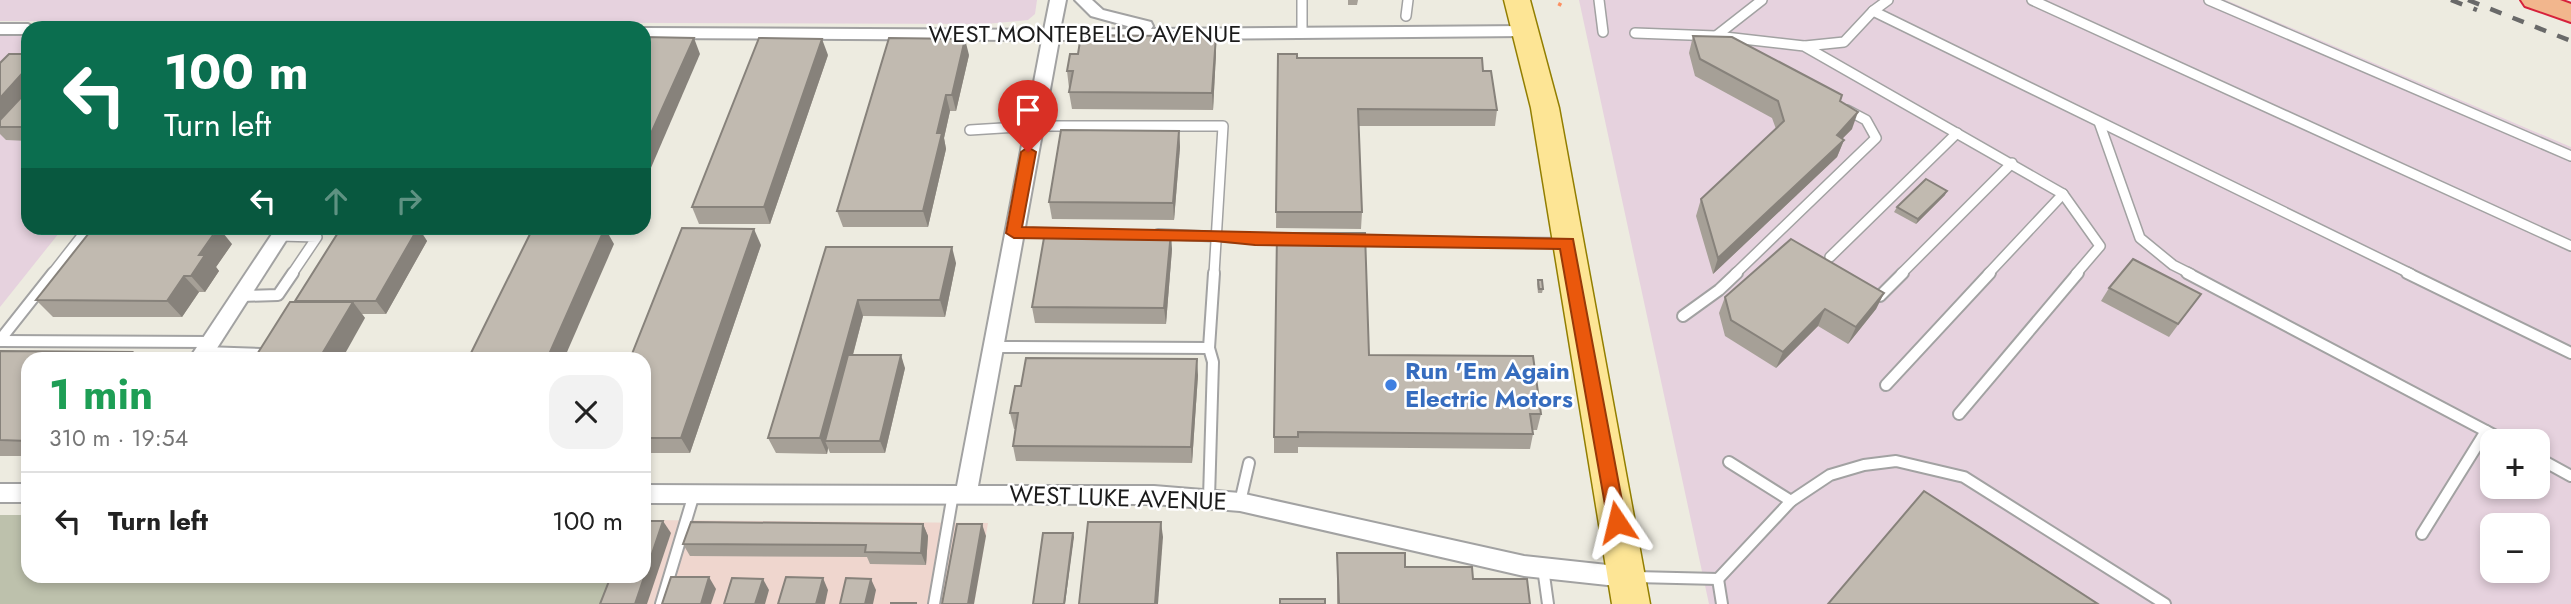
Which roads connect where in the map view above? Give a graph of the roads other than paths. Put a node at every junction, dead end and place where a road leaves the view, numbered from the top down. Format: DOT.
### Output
graph roads {
  1 [pos="1058,0"];
  2 [pos="1083,0"];
  3 [pos="1302,0"];
  4 [pos="1408,0"];
  5 [pos="1517,0"];
  6 [pos="1599,0"];
  7 [pos="1762,0"];
  8 [pos="1888,0"];
  9 [pos="2032,0"];
  10 [pos="2209,0"];
  11 [pos="2535,0"];
  12 [pos="1873,11"];
  13 [pos="2571,14"];
  14 [pos="1406,16"];
  15 [pos="0,29"];
  16 [pos="21,29"];
  17 [pos="1527,31"];
  18 [pos="1603,32"];
  19 [pos="651,33"];
  20 [pos="1184,33"];
  21 [pos="1302,33"];
  22 [pos="1635,33"];
  23 [pos="1052,34"];
  24 [pos="1716,36"];
  25 [pos="1804,46"];
  26 [pos="1739,49"];
  27 [pos="1843,107"];
  28 [pos="2099,122"];
  29 [pos="1033,126"];
  30 [pos="970,130"];
  31 [pos="1957,133"];
  32 [pos="2571,156"];
  33 [pos="2012,163"];
  34 [pos="2063,194"];
  35 [pos="1014,233"];
  36 [pos="1068,233"];
  37 [pos="1148,234"];
  38 [pos="83,235"];
  39 [pos="280,235"];
  40 [pos="303,235"];
  41 [pos="1215,235"];
  42 [pos="1307,240"];
  43 [pos="1346,241"];
  44 [pos="1567,243"];
  45 [pos="2571,246"];
  46 [pos="1830,257"];
  47 [pos="240,296"];
  48 [pos="1880,296"];
  49 [pos="1683,316"];
  50 [pos="0,341"];
  51 [pos="993,347"];
  52 [pos="1209,348"];
  53 [pos="204,351"];
  54 [pos="223,352"];
  55 [pos="2571,354"];
  56 [pos="1886,385"];
  57 [pos="1959,414"];
  58 [pos="2482,429"];
  59 [pos="2480,441"];
  60 [pos="1729,462"];
  61 [pos="1249,463"];
  62 [pos="2550,465"];
  63 [pos="2571,476"];
  64 [pos="0,493"];
  65 [pos="21,493"];
  66 [pos="651,494"];
  67 [pos="694,494"];
  68 [pos="960,494"];
  69 [pos="1209,498"];
  70 [pos="1791,501"];
  71 [pos="1240,502"];
  72 [pos="2422,534"];
  73 [pos="1543,568"];
  74 [pos="1718,579"];
  75 [pos="1629,590"];
  76 [pos="661,604"];
  77 [pos="934,604"];
  78 [pos="1548,604"];
  79 [pos="1723,604"];
  80 [pos="2165,604"];
  1 -- 23 [label="street"];
  2 -- 20 [label="street"];
  3 -- 21 [label="lane"];
  4 -- 14 [label="lane"];
  5 -- 17 [label="main road"];
  6 -- 18 [label="lane"];
  7 -- 24 [label="lane"];
  8 -- 12 [label="lane"];
  9 -- 45 [label="lane"];
  10 -- 32 [label="lane"];
  11 -- 13 [label="highway"];
  12 -- 25 [label="lane"];
  12 -- 28 [label="lane"];
  15 -- 16 [label="street"];
  17 -- 21 [label="street, WEST MONTEBELLO AVENUE"];
  17 -- 44 [label="main road"];
  19 -- 23 [label="street, WEST MONTEBELLO AVENUE"];
  20 -- 21 [label="street, WEST MONTEBELLO AVENUE"];
  20 -- 23 [label="street, WEST MONTEBELLO AVENUE"];
  22 -- 24 [label="lane"];
  23 -- 29 [label="street"];
  24 -- 25 [label="lane"];
  24 -- 26 [label="lane"];
  25 -- 31 [label="lane"];
  27 -- 49 [label="lane"];
  28 -- 55 [label="lane"];
  28 -- 58 [label="lane"];
  29 -- 30 [label="lane"];
  29 -- 35 [label="street"];
  29 -- 41 [label="lane"];
  31 -- 33 [label="lane"];
  31 -- 46 [label="lane"];
  33 -- 34 [label="lane"];
  33 -- 48 [label="lane"];
  34 -- 56 [label="lane"];
  34 -- 57 [label="lane"];
  35 -- 36 [label="lane"];
  35 -- 51 [label="street"];
  37 -- 41 [label="lane"];
  38 -- 50 [label="lane"];
  39 -- 47 [label="street"];
  40 -- 47 [label="lane"];
  41 -- 42 [label="lane"];
  41 -- 52 [label="lane"];
  43 -- 44 [label="lane"];
  44 -- 75 [label="main road"];
  47 -- 53 [label="street"];
  50 -- 53 [label="lane"];
  51 -- 52 [label="lane"];
  51 -- 68 [label="street"];
  52 -- 69 [label="lane"];
  53 -- 54 [label="lane"];
  59 -- 72 [label="lane"];
  60 -- 70 [label="lane"];
  61 -- 71 [label="lane"];
  62 -- 63 [label="lane"];
  64 -- 65 [label="street"];
  66 -- 67 [label="street, WEST LUKE AVENUE"];
  67 -- 68 [label="street, WEST LUKE AVENUE"];
  67 -- 76 [label="lane"];
  68 -- 69 [label="street, WEST LUKE AVENUE"];
  68 -- 77 [label="lane"];
  69 -- 71 [label="street, WEST LUKE AVENUE"];
  70 -- 74 [label="lane"];
  70 -- 80 [label="lane"];
  71 -- 73 [label="street, WEST LUKE AVENUE"];
  73 -- 75 [label="street, WEST LUKE AVENUE"];
  73 -- 78 [label="lane"];
  74 -- 75 [label="lane"];
  74 -- 79 [label="lane"];
}
